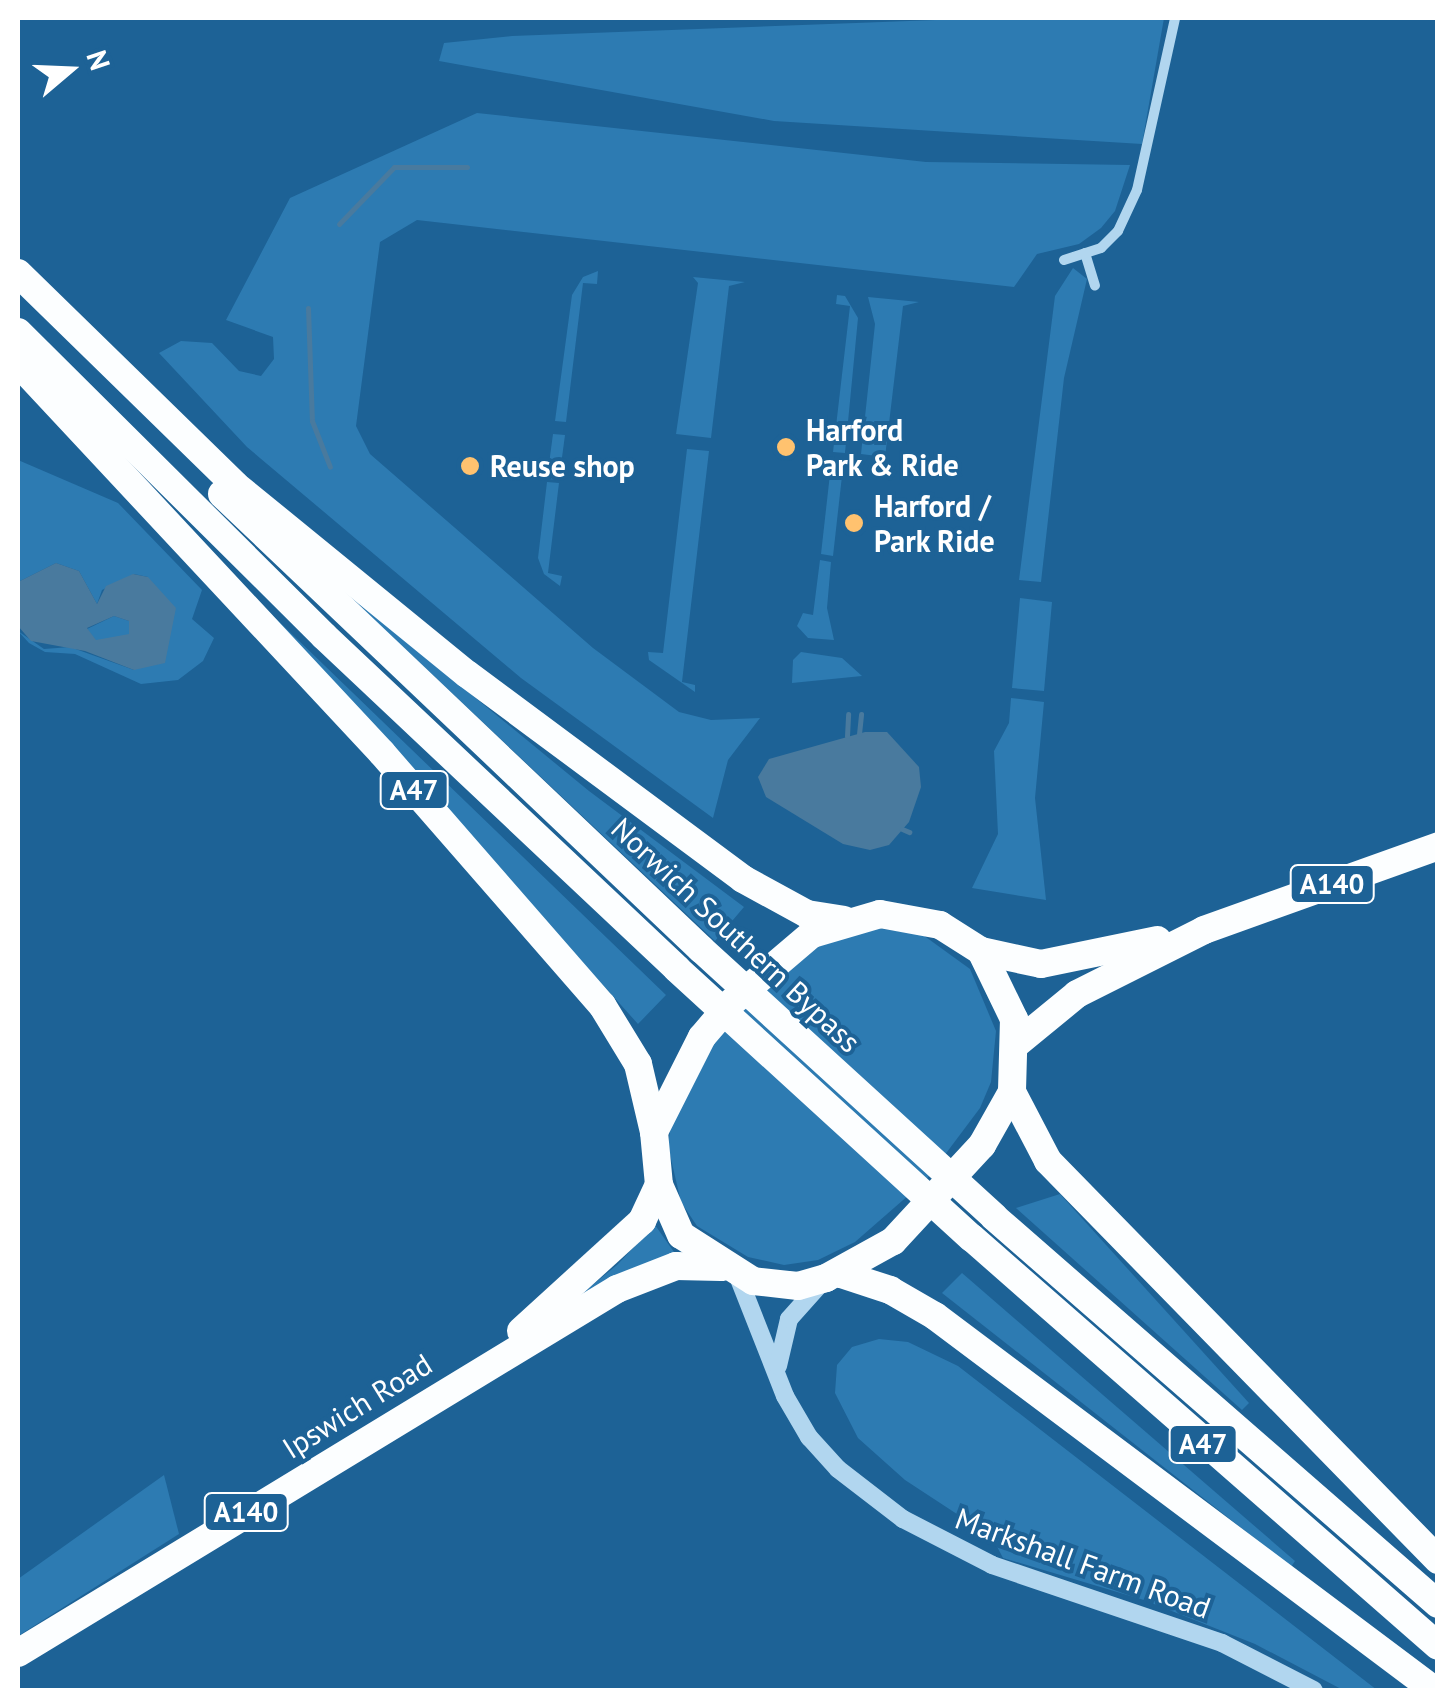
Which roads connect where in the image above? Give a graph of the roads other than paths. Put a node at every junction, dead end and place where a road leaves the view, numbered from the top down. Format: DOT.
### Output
graph roads {
  1 [pos="1175,18"];
  2 [pos="1085,252"];
  3 [pos="1064,260"];
  4 [pos="18,273"];
  5 [pos="18,286"];
  6 [pos="1095,286"];
  7 [pos="18,332"];
  8 [pos="18,363"];
  9 [pos="1438,846"];
  10 [pos="844,920"];
  11 [pos="1204,930"];
  12 [pos="981,951"];
  13 [pos="1016,1045"];
  14 [pos="1012,1092"];
  15 [pos="654,1132"];
  16 [pos="658,1185"];
  17 [pos="730,1270"];
  18 [pos="833,1276"];
  19 [pos="474,1372"];
  20 [pos="778,1373"];
  21 [pos="1438,1560"];
  22 [pos="1438,1604"];
  23 [pos="1438,1646"];
  24 [pos="18,1653"];
  25 [pos="1314,1690"];
  26 [pos="1434,1690"];
  1 -- 2 [label="street"];
  2 -- 3 [label="street"];
  2 -- 6 [label="street"];
  4 -- 10 [label="highway"];
  5 -- 22 [label="highway, Norwich Southern Bypass / A47, bridge"];
  7 -- 23 [label="highway, A47, bridge"];
  8 -- 15 [label="highway, A47"];
  9 -- 11 [label="highway, A140"];
  10 -- 12 [label="highway"];
  10 -- 15 [label="highway"];
  11 -- 12 [label="highway, A140"];
  11 -- 13 [label="highway, A140"];
  12 -- 13 [label="highway"];
  13 -- 14 [label="highway"];
  14 -- 18 [label="highway"];
  14 -- 21 [label="highway, A47"];
  15 -- 16 [label="highway"];
  16 -- 17 [label="highway"];
  16 -- 19 [label="highway, Ipswich Road / A140"];
  17 -- 18 [label="highway"];
  17 -- 19 [label="highway, Ipswich Road / A140"];
  17 -- 20 [label="street, Markshall Farm Road"];
  18 -- 20 [label="street"];
  18 -- 26 [label="highway, A47"];
  19 -- 24 [label="highway, Ipswich Road / A140"];
  20 -- 25 [label="street, Markshall Farm Road"];
}
